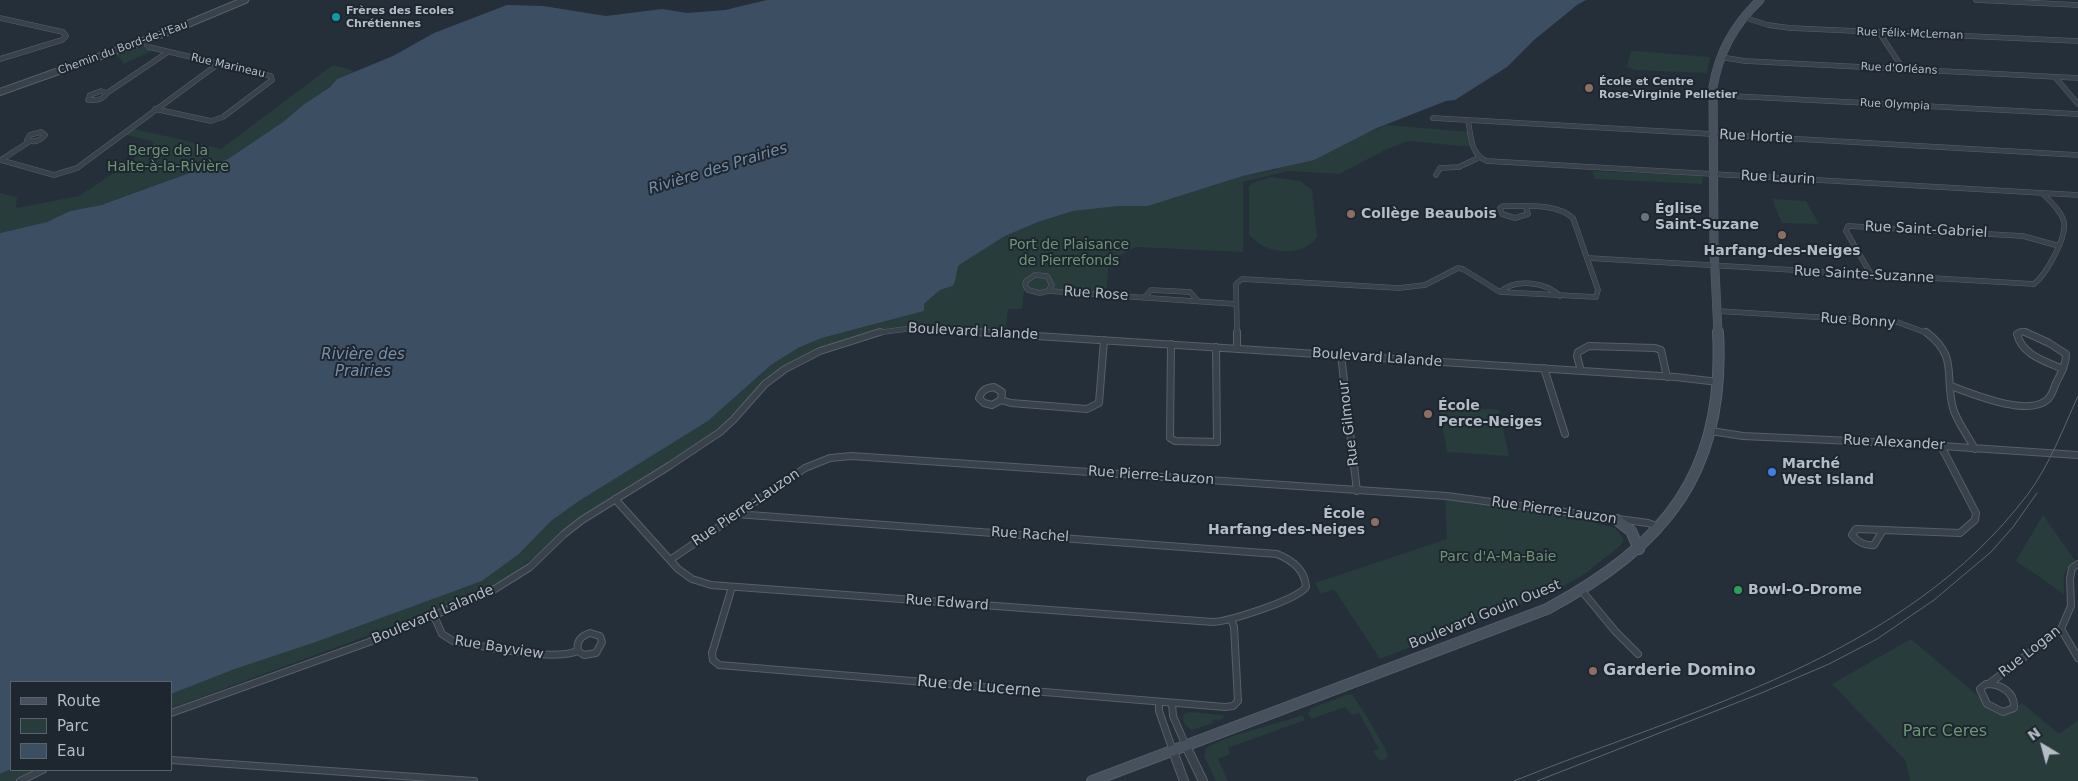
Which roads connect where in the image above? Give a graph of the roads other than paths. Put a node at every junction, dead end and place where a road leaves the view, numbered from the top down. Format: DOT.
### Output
graph roads {
  1 [pos="245,0"];
  2 [pos="1760,0"];
  3 [pos="1976,0"];
  4 [pos="2078,5"];
  5 [pos="1744,17"];
  6 [pos="0,18"];
  7 [pos="1879,32"];
  8 [pos="2072,40"];
  9 [pos="144,41"];
  10 [pos="2078,41"];
  11 [pos="2078,48"];
  12 [pos="168,52"];
  13 [pos="1720,57"];
  14 [pos="0,59"];
  15 [pos="218,64"];
  16 [pos="1903,68"];
  17 [pos="2055,78"];
  18 [pos="2078,78"];
  19 [pos="0,92"];
  20 [pos="107,92"];
  21 [pos="1713,95"];
  22 [pos="2078,104"];
  23 [pos="155,109"];
  24 [pos="2078,114"];
  25 [pos="1433,118"];
  26 [pos="1468,120"];
  27 [pos="1713,134"];
  28 [pos="29,142"];
  29 [pos="2078,155"];
  30 [pos="1478,158"];
  31 [pos="1,160"];
  32 [pos="1713,174"];
  33 [pos="1436,175"];
  34 [pos="2043,194"];
  35 [pos="2078,195"];
  36 [pos="1526,207"];
  37 [pos="2058,246"];
  38 [pos="1588,258"];
  39 [pos="1714,266"];
  40 [pos="1872,276"];
  41 [pos="1048,291"];
  42 [pos="1500,292"];
  43 [pos="1560,296"];
  44 [pos="1144,298"];
  45 [pos="1198,301"];
  46 [pos="1236,304"];
  47 [pos="1717,311"];
  48 [pos="1104,340"];
  49 [pos="1171,344"];
  50 [pos="1216,347"];
  51 [pos="1237,349"];
  52 [pos="1341,356"];
  53 [pos="1544,368"];
  54 [pos="2063,369"];
  55 [pos="1581,371"];
  56 [pos="1666,377"];
  57 [pos="1718,382"];
  58 [pos="1951,386"];
  59 [pos="1002,400"];
  60 [pos="1711,431"];
  61 [pos="1565,434"];
  62 [pos="1941,446"];
  63 [pos="1974,448"];
  64 [pos="2078,454"];
  65 [pos="1357,491"];
  66 [pos="615,499"];
  67 [pos="736,514"];
  68 [pos="1617,520"];
  69 [pos="1660,528"];
  70 [pos="1882,530"];
  71 [pos="1639,549"];
  72 [pos="670,560"];
  73 [pos="2078,564"];
  74 [pos="732,587"];
  75 [pos="1306,587"];
  76 [pos="1582,591"];
  77 [pos="434,616"];
  78 [pos="1231,619"];
  79 [pos="2061,630"];
  80 [pos="578,651"];
  81 [pos="1638,654"];
  82 [pos="2078,658"];
  83 [pos="1990,683"];
  84 [pos="1159,702"];
  85 [pos="1172,703"];
  86 [pos="172,713"];
  87 [pos="1186,746"];
  88 [pos="1173,751"];
  89 [pos="172,760"];
  90 [pos="42,771"];
  91 [pos="20,781"];
  92 [pos="474,781"];
  93 [pos="1092,781"];
  94 [pos="1184,781"];
  95 [pos="1202,781"];
  1 -- 9 [label="street, Chemin du Bord-de-l'Eau"];
  2 -- 5 [label="main road, Boulevard Gouin Ouest"];
  3 -- 4 [label="street"];
  5 -- 7 [label="street, Rue Félix-McLernan"];
  5 -- 13 [label="main road, Boulevard Gouin Ouest"];
  6 -- 14 [label="street"];
  7 -- 8 [label="street, Rue Félix-McLernan"];
  7 -- 16 [label="street"];
  8 -- 10 [label="street, Rue Félix-McLernan"];
  8 -- 11 [label="street"];
  9 -- 12 [label="street, Rue Marineau"];
  9 -- 19 [label="street, Chemin du Bord-de-l'Eau"];
  12 -- 15 [label="street, Rue Marineau"];
  12 -- 20 [label="street"];
  13 -- 16 [label="street, Rue d'Orléans"];
  13 -- 21 [label="main road, Boulevard Gouin Ouest"];
  15 -- 23 [label="street"];
  15 -- 23 [label="street, Rue Marineau"];
  16 -- 17 [label="street, Rue d'Orléans"];
  17 -- 18 [label="street, Rue d'Orléans"];
  17 -- 22 [label="street"];
  21 -- 24 [label="street, Rue Olympia"];
  21 -- 27 [label="main road, Boulevard Gouin Ouest"];
  23 -- 31 [label="street"];
  25 -- 26 [label="street, Rue Hortie"];
  26 -- 27 [label="street, Rue Hortie"];
  26 -- 30 [label="street"];
  27 -- 29 [label="street, Rue Hortie"];
  27 -- 32 [label="main road, Boulevard Gouin Ouest"];
  28 -- 31 [label="street"];
  30 -- 32 [label="street, Rue Laurin"];
  30 -- 33 [label="street"];
  32 -- 34 [label="street, Rue Laurin"];
  32 -- 39 [label="main road, Boulevard Gouin Ouest"];
  34 -- 35 [label="street, Rue Laurin"];
  34 -- 37 [label="street, Rue Sainte-Suzanne"];
  36 -- 36 [label="street"];
  36 -- 38 [label="street"];
  37 -- 40 [label="street, Rue Sainte-Suzanne"];
  37 -- 40 [label="street, Rue Saint-Gabriel"];
  38 -- 39 [label="street, Rue Sainte-Suzanne"];
  38 -- 43 [label="street"];
  39 -- 40 [label="street, Rue Sainte-Suzanne"];
  39 -- 47 [label="main road, Boulevard Gouin Ouest"];
  41 -- 41 [label="street, Rue Rose"];
  41 -- 44 [label="street, Rue Rose"];
  42 -- 43 [label="street"];
  42 -- 43 [label="street"];
  42 -- 46 [label="street"];
  44 -- 45 [label="street, Rue Rose"];
  44 -- 45 [label="street, Rue Rose"];
  45 -- 46 [label="street, Rue Rose"];
  46 -- 51 [label="street"];
  47 -- 57 [label="main road, Boulevard Gouin Ouest"];
  47 -- 58 [label="street, Rue Bonny"];
  48 -- 49 [label="street, Boulevard Lalande"];
  48 -- 59 [label="street"];
  48 -- 66 [label="street, Boulevard Lalande"];
  49 -- 50 [label="street, Boulevard Lalande"];
  49 -- 50 [label="street"];
  50 -- 51 [label="street, Boulevard Lalande"];
  51 -- 52 [label="street, Boulevard Lalande"];
  52 -- 53 [label="street, Boulevard Lalande"];
  52 -- 65 [label="street, Rue Gilmour"];
  53 -- 55 [label="street, Boulevard Lalande"];
  53 -- 61 [label="street"];
  54 -- 54 [label="street"];
  54 -- 58 [label="street"];
  55 -- 56 [label="street, Boulevard Lalande"];
  55 -- 56 [label="street"];
  56 -- 57 [label="street, Boulevard Lalande"];
  57 -- 60 [label="main road, Boulevard Gouin Ouest"];
  58 -- 63 [label="street, Rue Bonny"];
  60 -- 62 [label="street, Rue Alexander"];
  60 -- 69 [label="main road, Boulevard Gouin Ouest"];
  62 -- 63 [label="street, Rue Alexander"];
  62 -- 70 [label="street"];
  63 -- 64 [label="street, Rue Alexander"];
  65 -- 67 [label="street, Rue Pierre-Lauzon"];
  65 -- 68 [label="street, Rue Pierre-Lauzon"];
  66 -- 72 [label="street, Rue Edward"];
  66 -- 77 [label="street, Boulevard Lalande"];
  67 -- 72 [label="street, Rue Pierre-Lauzon"];
  67 -- 75 [label="street, Rue Rachel"];
  68 -- 69 [label="street, Rue Pierre-Lauzon"];
  68 -- 71 [label="main road"];
  69 -- 71 [label="main road, Boulevard Gouin Ouest"];
  71 -- 76 [label="main road, Boulevard Gouin Ouest"];
  72 -- 74 [label="street, Rue Edward"];
  73 -- 79 [label="street, Rue Logan"];
  74 -- 78 [label="street, Rue Edward"];
  74 -- 84 [label="street, Rue de Lucerne"];
  75 -- 78 [label="street, Rue Edward"];
  76 -- 81 [label="street"];
  76 -- 87 [label="main road, Boulevard Gouin Ouest"];
  77 -- 80 [label="street, Rue Bayview"];
  77 -- 86 [label="street, Boulevard Lalande"];
  78 -- 85 [label="street, Rue de Lucerne"];
  79 -- 82 [label="street"];
  79 -- 83 [label="street, Rue Logan"];
  83 -- 83 [label="street, Rue Logan"];
  84 -- 85 [label="street, Rue de Lucerne"];
  84 -- 88 [label="street"];
  85 -- 87 [label="street"];
  87 -- 88 [label="main road, Boulevard Gouin Ouest"];
  87 -- 95 [label="street"];
  88 -- 93 [label="main road, Boulevard Gouin Ouest"];
  88 -- 94 [label="street"];
  89 -- 92 [label="street"];
  90 -- 91 [label="street"];
}
